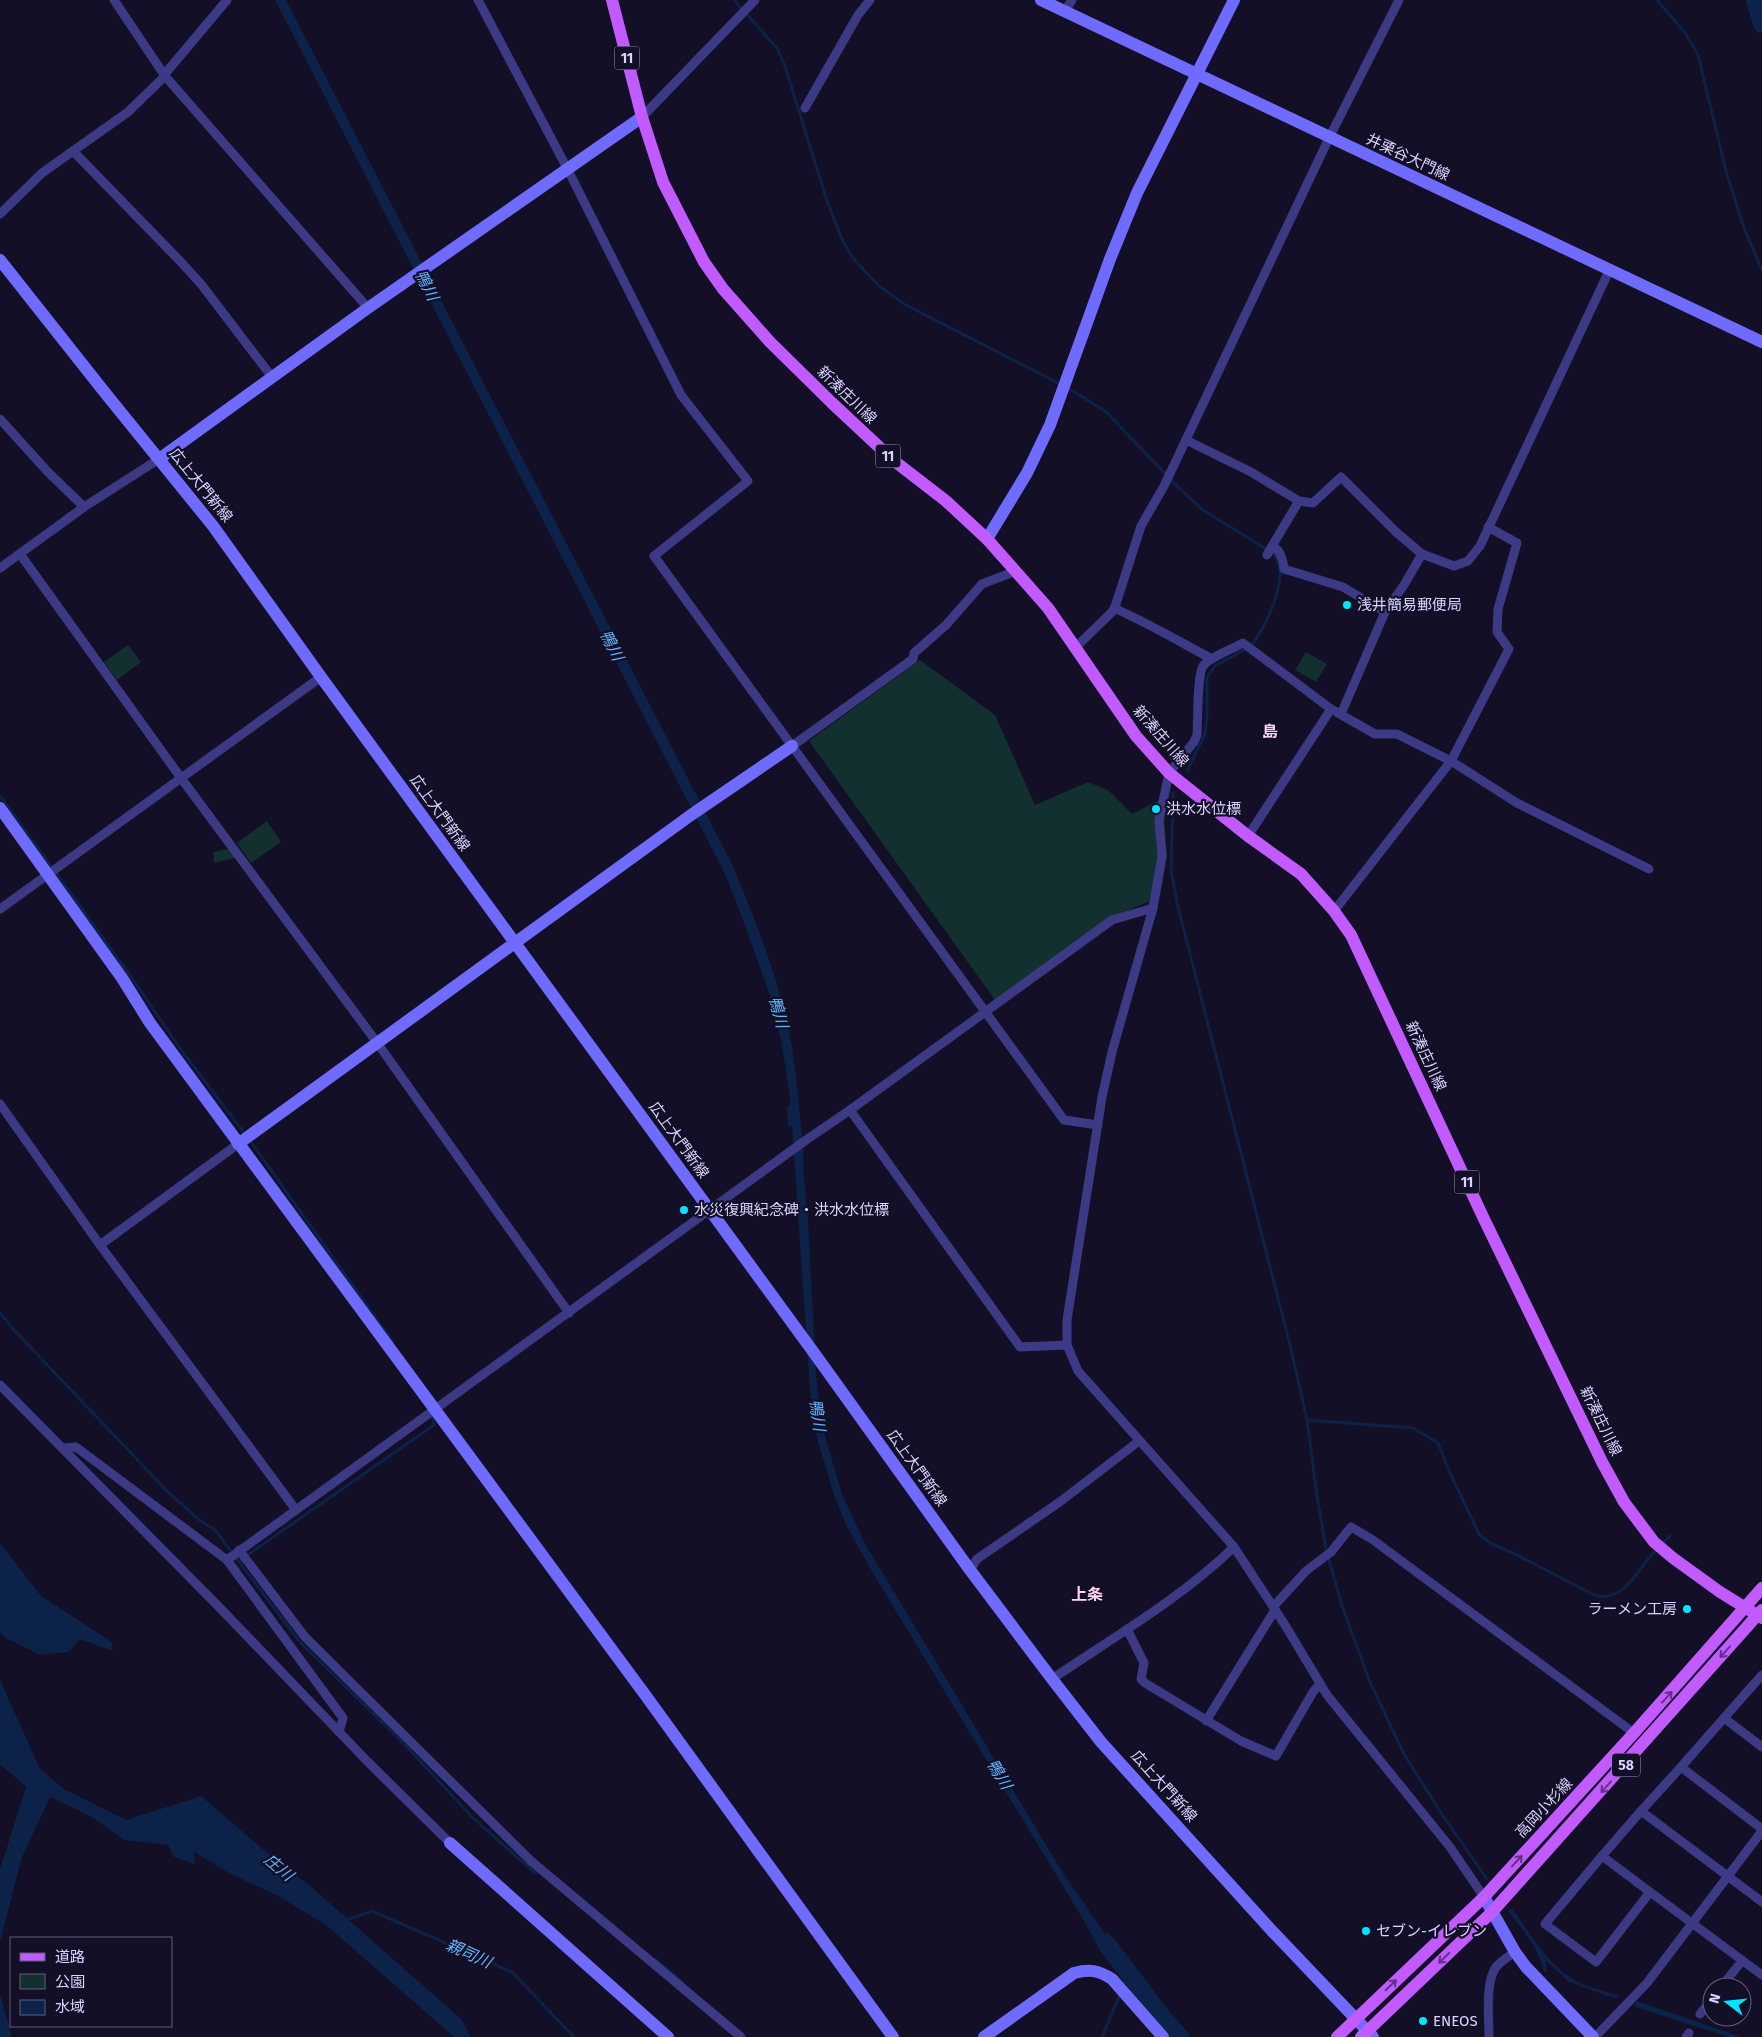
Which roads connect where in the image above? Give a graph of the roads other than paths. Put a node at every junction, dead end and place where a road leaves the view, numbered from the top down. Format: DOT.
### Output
graph roads {
  1 [pos="114,0"];
  2 [pos="227,0"];
  3 [pos="478,0"];
  4 [pos="612,0"];
  5 [pos="755,0"];
  6 [pos="870,0"];
  7 [pos="1041,0"];
  8 [pos="1072,0"];
  9 [pos="1234,0"];
  10 [pos="1399,0"];
  11 [pos="1064,12"];
  12 [pos="1196,74"];
  13 [pos="164,76"];
  14 [pos="805,108"];
  15 [pos="642,117"];
  16 [pos="1329,138"];
  17 [pos="73,151"];
  18 [pos="568,170"];
  19 [pos="0,214"];
  20 [pos="0,260"];
  21 [pos="1609,271"];
  22 [pos="368,308"];
  23 [pos="1762,342"];
  24 [pos="272,377"];
  25 [pos="0,419"];
  26 [pos="1186,440"];
  27 [pos="159,459"];
  28 [pos="1299,501"];
  29 [pos="84,507"];
  30 [pos="1488,527"];
  31 [pos="987,539"];
  32 [pos="1272,546"];
  33 [pos="20,554"];
  34 [pos="1422,554"];
  35 [pos="1267,555"];
  36 [pos="0,568"];
  37 [pos="1016,571"];
  38 [pos="1114,608"];
  39 [pos="1385,612"];
  40 [pos="1075,648"];
  41 [pos="1212,659"];
  42 [pos="321,677"];
  43 [pos="1331,709"];
  44 [pos="1341,714"];
  45 [pos="792,746"];
  46 [pos="1450,762"];
  47 [pos="1169,773"];
  48 [pos="181,778"];
  49 [pos="0,808"];
  50 [pos="1248,836"];
  51 [pos="1649,869"];
  52 [pos="48,875"];
  53 [pos="1153,908"];
  54 [pos="0,909"];
  55 [pos="1334,911"];
  56 [pos="516,944"];
  57 [pos="986,1010"];
  58 [pos="378,1044"];
  59 [pos="0,1104"];
  60 [pos="850,1110"];
  61 [pos="1098,1125"];
  62 [pos="238,1144"];
  63 [pos="710,1210"];
  64 [pos="100,1245"];
  65 [pos="569,1313"];
  66 [pos="1067,1345"];
  67 [pos="0,1385"];
  68 [pos="436,1410"];
  69 [pos="1139,1441"];
  70 [pos="62,1448"];
  71 [pos="296,1510"];
  72 [pos="1234,1547"];
  73 [pos="239,1550"];
  74 [pos="227,1560"];
  75 [pos="970,1570"];
  76 [pos="1762,1588"];
  77 [pos="1745,1607"];
  78 [pos="1274,1608"];
  79 [pos="1760,1614"];
  80 [pos="1127,1629"];
  81 [pos="1762,1675"];
  82 [pos="1052,1679"];
  83 [pos="1320,1684"];
  84 [pos="1724,1718"];
  85 [pos="1206,1721"];
  86 [pos="339,1732"];
  87 [pos="1634,1733"];
  88 [pos="1762,1747"];
  89 [pos="1681,1766"];
  90 [pos="1641,1812"];
  91 [pos="1762,1830"];
  92 [pos="450,1843"];
  93 [pos="1602,1856"];
  94 [pos="1728,1877"];
  95 [pos="1650,1892"];
  96 [pos="1484,1897"];
  97 [pos="1762,1902"];
  98 [pos="1492,1912"];
  99 [pos="1692,1923"];
  100 [pos="1515,1952"];
  101 [pos="1742,1960"];
  102 [pos="1762,1975"];
  103 [pos="1729,1977"];
  104 [pos="1702,2012"];
  105 [pos="1700,2014"];
  106 [pos="1356,2019"];
  107 [pos="1367,2035"];
  108 [pos="668,2037"];
  109 [pos="741,2037"];
  110 [pos="894,2037"];
  111 [pos="984,2037"];
  112 [pos="1163,2037"];
  113 [pos="1337,2037"];
  114 [pos="1489,2037"];
  115 [pos="1594,2037"];
  1 -- 13 [label="street"];
  2 -- 13 [label="street"];
  3 -- 18 [label="street"];
  4 -- 15 [label="main road, 新湊庄川線 / 11"];
  5 -- 15 [label="street"];
  6 -- 14 [label="street"];
  7 -- 11 [label="street, 井栗谷大門線"];
  8 -- 11 [label="street"];
  9 -- 12 [label="street"];
  10 -- 16 [label="street"];
  11 -- 12 [label="street, 井栗谷大門線"];
  12 -- 16 [label="street, 井栗谷大門線"];
  12 -- 31 [label="street"];
  13 -- 17 [label="street"];
  13 -- 22 [label="street"];
  15 -- 18 [label="street"];
  15 -- 31 [label="main road, 新湊庄川線 / 11"];
  16 -- 21 [label="street, 井栗谷大門線"];
  16 -- 26 [label="street"];
  17 -- 19 [label="street"];
  17 -- 24 [label="street"];
  18 -- 22 [label="street"];
  18 -- 45 [label="street"];
  20 -- 27 [label="street, 広上大門新線"];
  21 -- 23 [label="street, 井栗谷大門線"];
  21 -- 30 [label="street"];
  22 -- 24 [label="street"];
  24 -- 27 [label="street"];
  25 -- 29 [label="street"];
  26 -- 28 [label="street"];
  26 -- 38 [label="street"];
  27 -- 29 [label="street"];
  27 -- 42 [label="street, 広上大門新線"];
  28 -- 32 [label="street"];
  28 -- 34 [label="street"];
  29 -- 33 [label="street"];
  30 -- 34 [label="street"];
  30 -- 46 [label="street"];
  31 -- 37 [label="main road, 新湊庄川線 / 11"];
  32 -- 35 [label="street"];
  32 -- 39 [label="street"];
  33 -- 36 [label="street"];
  33 -- 48 [label="street"];
  34 -- 39 [label="street"];
  37 -- 40 [label="main road, 新湊庄川線 / 11"];
  37 -- 45 [label="street"];
  38 -- 40 [label="street"];
  38 -- 41 [label="street"];
  39 -- 44 [label="street"];
  40 -- 47 [label="main road, 新湊庄川線 / 11"];
  41 -- 43 [label="street"];
  41 -- 47 [label="street"];
  42 -- 48 [label="street"];
  42 -- 56 [label="street, 広上大門新線"];
  43 -- 44 [label="street"];
  43 -- 50 [label="street"];
  44 -- 46 [label="street"];
  45 -- 56 [label="street"];
  45 -- 57 [label="street"];
  46 -- 51 [label="street"];
  46 -- 55 [label="street"];
  47 -- 50 [label="main road, 新湊庄川線 / 11"];
  47 -- 53 [label="street"];
  48 -- 52 [label="street"];
  48 -- 58 [label="street"];
  49 -- 52 [label="street"];
  50 -- 55 [label="main road, 新湊庄川線 / 11"];
  52 -- 54 [label="street"];
  52 -- 62 [label="street"];
  53 -- 57 [label="street"];
  53 -- 61 [label="street"];
  55 -- 77 [label="main road, 新湊庄川線 / 11"];
  56 -- 58 [label="street"];
  56 -- 63 [label="street, 広上大門新線"];
  57 -- 60 [label="street"];
  57 -- 61 [label="street"];
  58 -- 62 [label="street"];
  58 -- 65 [label="street"];
  59 -- 64 [label="street"];
  60 -- 63 [label="street"];
  60 -- 66 [label="street"];
  61 -- 66 [label="street"];
  62 -- 64 [label="street"];
  62 -- 68 [label="street"];
  63 -- 65 [label="street"];
  63 -- 75 [label="street, 広上大門新線"];
  64 -- 71 [label="street"];
  65 -- 68 [label="street"];
  66 -- 69 [label="street"];
  67 -- 70 [label="street"];
  68 -- 71 [label="street"];
  68 -- 110 [label="street"];
  69 -- 72 [label="street"];
  69 -- 75 [label="street"];
  70 -- 74 [label="street"];
  70 -- 86 [label="street"];
  71 -- 73 [label="street"];
  72 -- 78 [label="street"];
  72 -- 80 [label="street"];
  73 -- 74 [label="street"];
  73 -- 109 [label="street"];
  74 -- 86 [label="street"];
  75 -- 82 [label="street, 広上大門新線"];
  76 -- 77 [label="main road, 高岡小杉線 / 58"];
  77 -- 79 [label="main road, 新湊庄川線 / 11"];
  87 -- 77 [label="main road, 高岡小杉線 / 58, one-way"];
  78 -- 83 [label="street"];
  78 -- 85 [label="street"];
  78 -- 87 [label="street"];
  79 -- 98 [label="main road, 高岡小杉線 / 58, one-way"];
  80 -- 82 [label="street"];
  80 -- 85 [label="street"];
  81 -- 84 [label="street"];
  82 -- 106 [label="street, 広上大門新線"];
  83 -- 85 [label="street"];
  83 -- 96 [label="street"];
  84 -- 88 [label="street"];
  84 -- 89 [label="street"];
  86 -- 92 [label="street"];
  96 -- 87 [label="main road, 高岡小杉線 / 58, one-way"];
  89 -- 90 [label="street"];
  89 -- 91 [label="street"];
  90 -- 93 [label="street"];
  90 -- 94 [label="street"];
  91 -- 94 [label="street"];
  92 -- 108 [label="street"];
  93 -- 95 [label="street"];
  93 -- 95 [label="street"];
  94 -- 97 [label="street"];
  94 -- 99 [label="street"];
  95 -- 99 [label="street"];
  96 -- 98 [label="street"];
  106 -- 96 [label="main road, 高岡小杉線 / 58, one-way"];
  98 -- 100 [label="street"];
  98 -- 107 [label="main road, 高岡小杉線 / 58, one-way"];
  99 -- 101 [label="street"];
  99 -- 115 [label="street"];
  100 -- 114 [label="street"];
  100 -- 115 [label="street"];
  101 -- 102 [label="street"];
  101 -- 103 [label="street"];
  104 -- 105 [label="street"];
  106 -- 107 [label="street, 広上大門新線"];
  106 -- 113 [label="main road, 高岡小杉線 / 58"];
  111 -- 112 [label="street"];
}
